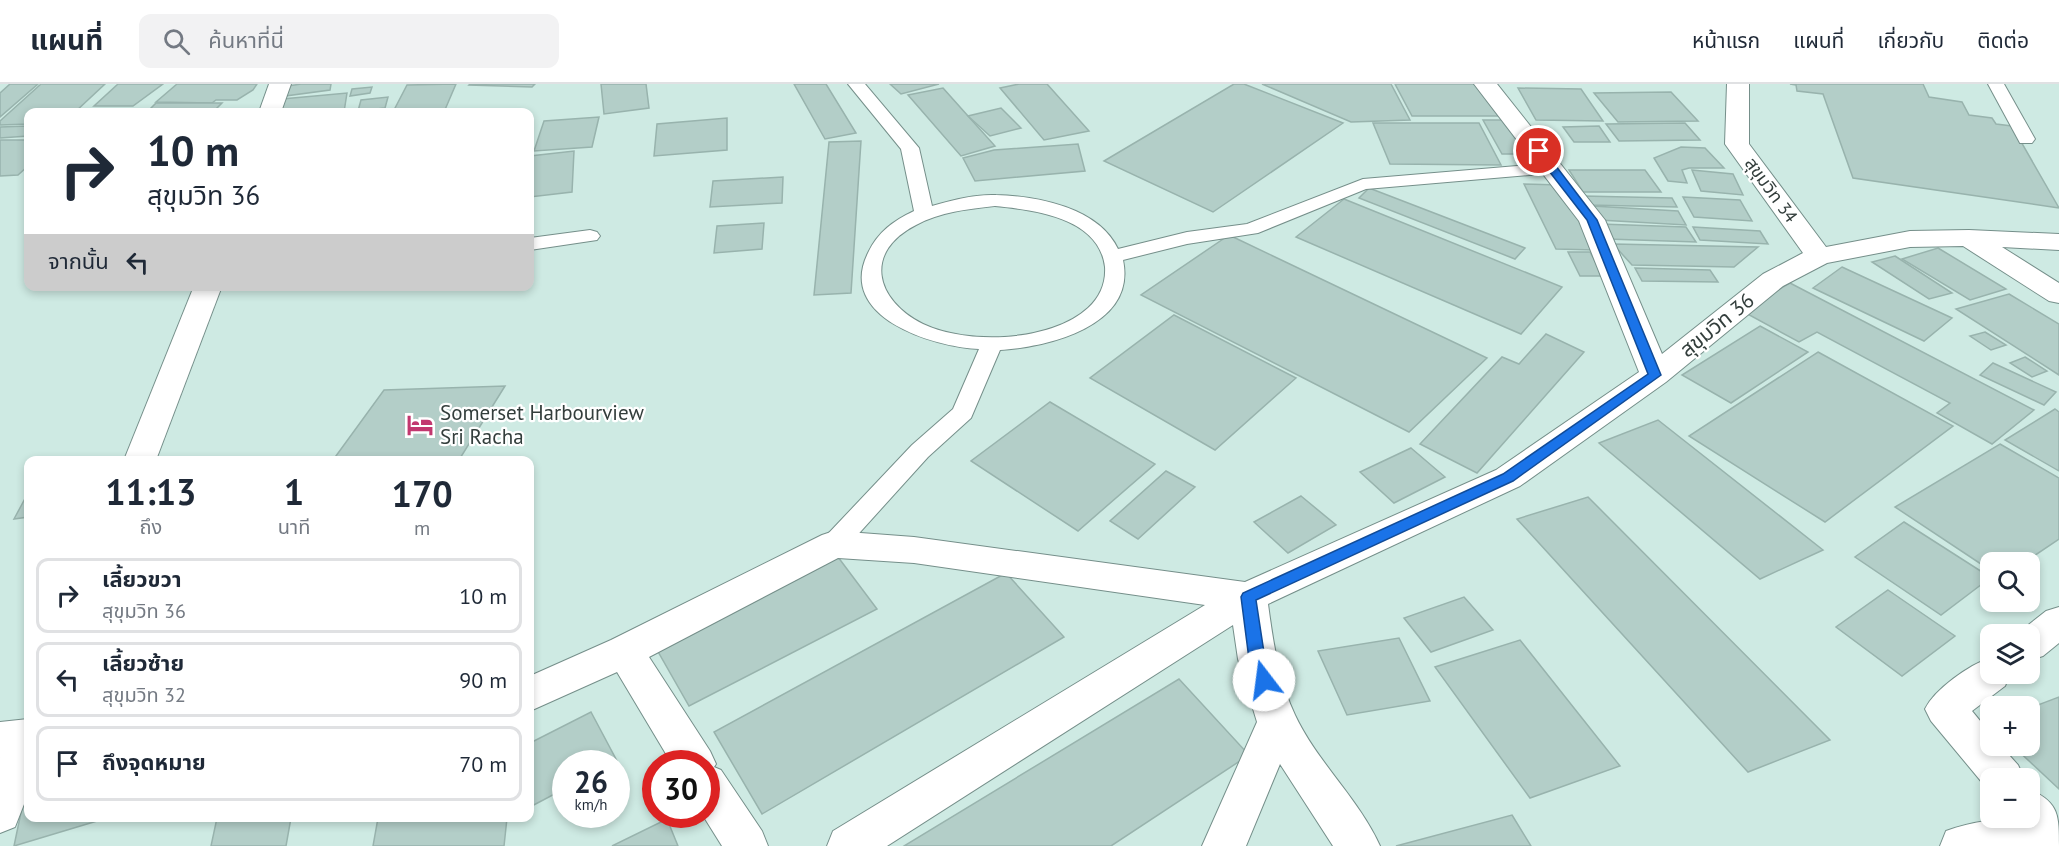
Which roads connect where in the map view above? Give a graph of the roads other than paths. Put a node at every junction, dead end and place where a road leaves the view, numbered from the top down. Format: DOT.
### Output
graph roads {
  1 [pos="280,84"];
  2 [pos="856,84"];
  3 [pos="1485,84"];
  4 [pos="1738,84"];
  5 [pos="1996,84"];
  6 [pos="271,108"];
  7 [pos="2026,139"];
  8 [pos="1552,168"];
  9 [pos="924,213"];
  10 [pos="590,236"];
  11 [pos="1969,238"];
  12 [pos="2059,242"];
  13 [pos="534,243"];
  14 [pos="1819,256"];
  15 [pos="1112,257"];
  16 [pos="206,291"];
  17 [pos="2059,295"];
  18 [pos="992,344"];
  19 [pos="1655,375"];
  20 [pos="142,456"];
  21 [pos="834,544"];
  22 [pos="1248,597"];
  23 [pos="2059,622"];
  24 [pos="2040,637"];
  25 [pos="625,651"];
  26 [pos="1980,683"];
  27 [pos="534,691"];
  28 [pos="1277,722"];
  29 [pos="24,738"];
  30 [pos="0,740"];
  31 [pos="24,749"];
  32 [pos="686,750"];
  33 [pos="1995,768"];
  34 [pos="720,805"];
  35 [pos="0,813"];
  36 [pos="2040,822"];
  37 [pos="746,846"];
  38 [pos="849,846"];
  39 [pos="1224,846"];
  40 [pos="1358,846"];
  41 [pos="1962,846"];
  1 -- 6 [label="street"];
  2 -- 9 [label="lane"];
  3 -- 8 [label="street"];
  4 -- 14 [label="street, สุขุมวิท 34"];
  5 -- 7 [label="lane"];
  8 -- 15 [label="lane"];
  8 -- 19 [label="street"];
  9 -- 15 [label="lane"];
  9 -- 18 [label="lane"];
  10 -- 13 [label="lane"];
  11 -- 12 [label="street, สุขุมวิท 36"];
  11 -- 14 [label="street, สุขุมวิท 36"];
  11 -- 17 [label="street"];
  14 -- 19 [label="street, สุขุมวิท 36"];
  15 -- 18 [label="lane"];
  16 -- 20 [label="street"];
  18 -- 21 [label="lane"];
  19 -- 22 [label="street, สุขุมวิท 36"];
  21 -- 22 [label="street"];
  21 -- 25 [label="street"];
  22 -- 28 [label="street"];
  22 -- 38 [label="street, สุขุมวิท 36"];
  23 -- 24 [label="street"];
  25 -- 27 [label="street"];
  25 -- 32 [label="street"];
  26 -- 33 [label="street"];
  28 -- 39 [label="street"];
  28 -- 40 [label="street"];
  29 -- 30 [label="street"];
  31 -- 35 [label="street"];
  34 -- 37 [label="street"];
  36 -- 41 [label="street"];
}
